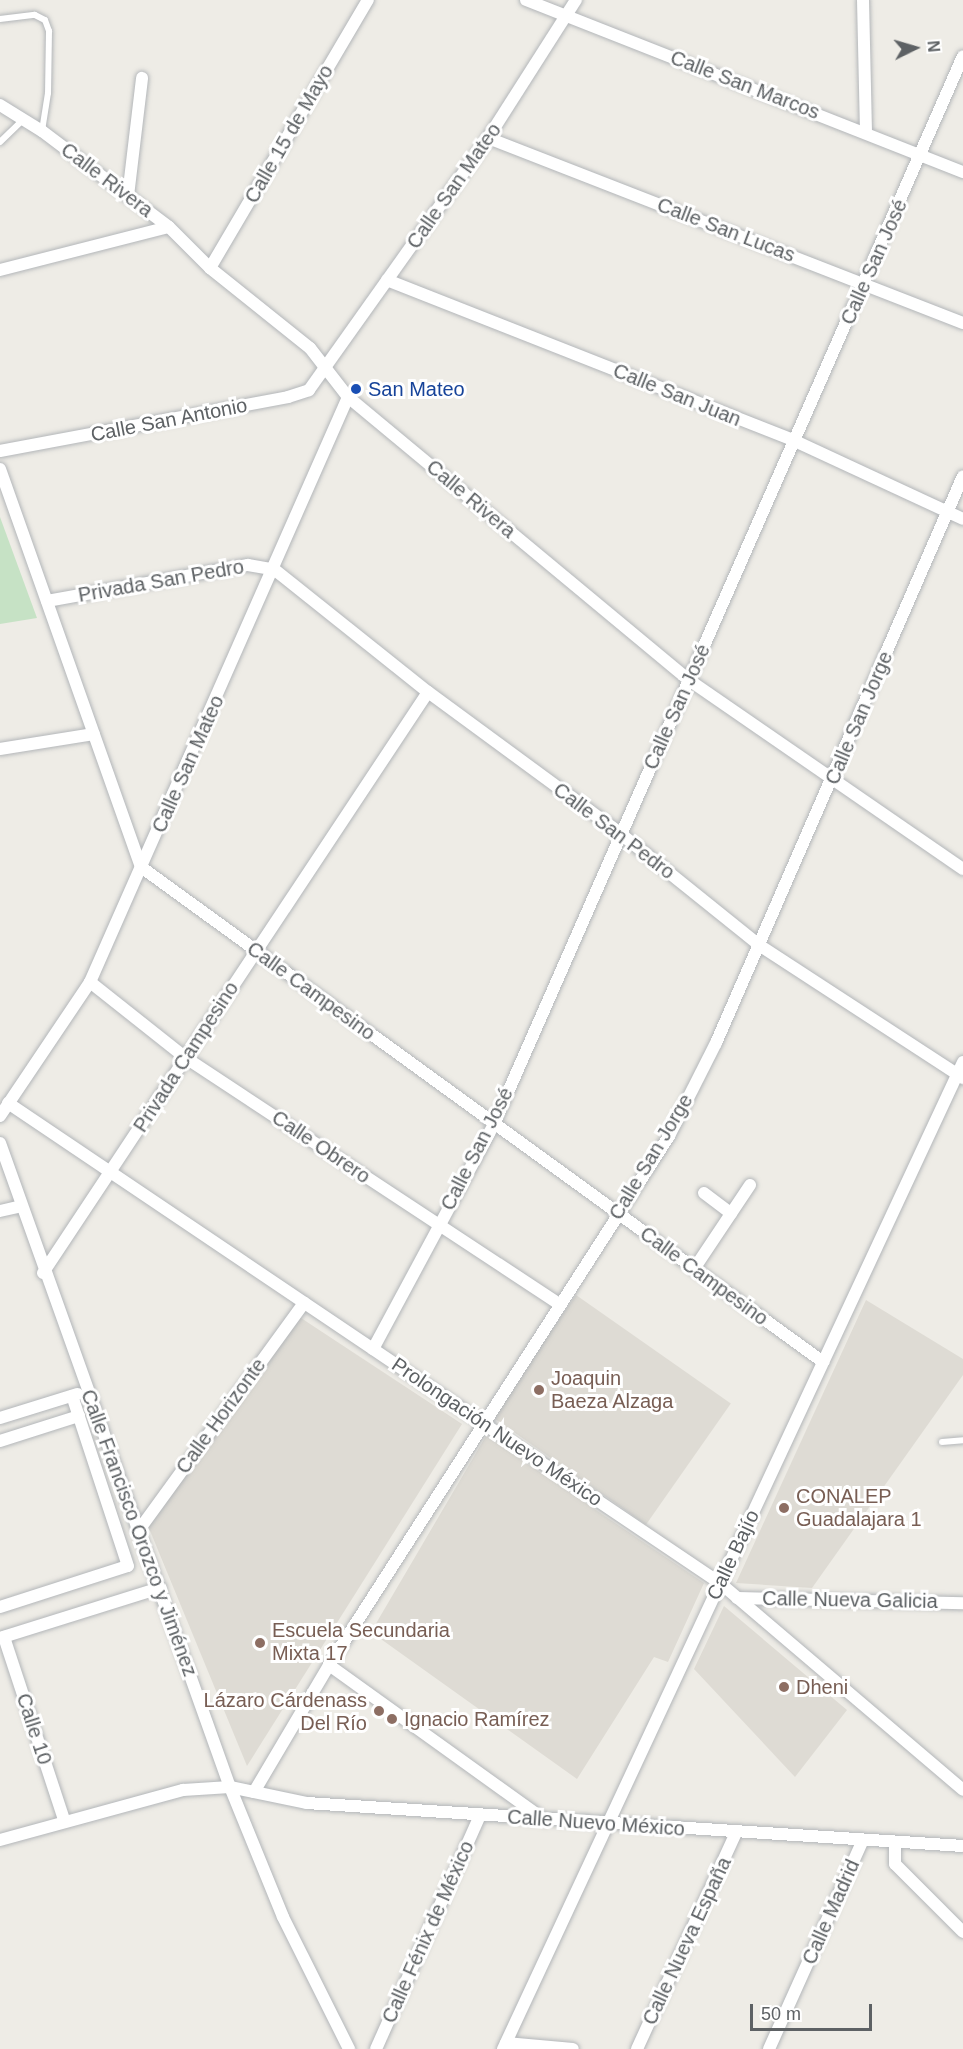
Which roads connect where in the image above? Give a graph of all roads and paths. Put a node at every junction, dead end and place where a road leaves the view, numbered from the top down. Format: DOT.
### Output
graph roads {
  1 [pos="368,0"];
  2 [pos="526,0"];
  3 [pos="576,0"];
  4 [pos="863,0"];
  5 [pos="566,15"];
  6 [pos="0,19"];
  7 [pos="963,56"];
  8 [pos="142,78"];
  9 [pos="0,105"];
  10 [pos="24,120"];
  11 [pos="42,131"];
  12 [pos="866,132"];
  13 [pos="488,138"];
  14 [pos="0,142"];
  15 [pos="921,155"];
  16 [pos="963,172"];
  17 [pos="128,196"];
  18 [pos="170,227"];
  19 [pos="210,268"];
  20 [pos="0,270"];
  21 [pos="387,280"];
  22 [pos="864,284"];
  23 [pos="963,323"];
  24 [pos="325,368"];
  25 [pos="348,397"];
  26 [pos="795,441"];
  27 [pos="0,451"];
  28 [pos="0,469"];
  29 [pos="963,476"];
  30 [pos="949,510"];
  31 [pos="963,519"];
  32 [pos="275,570"];
  33 [pos="47,601"];
  34 [pos="689,680"];
  35 [pos="428,692"];
  36 [pos="94,734"];
  37 [pos="0,749"];
  38 [pos="833,777"];
  39 [pos="621,834"];
  40 [pos="141,867"];
  41 [pos="963,869"];
  42 [pos="759,945"];
  43 [pos="256,951"];
  44 [pos="90,982"];
  45 [pos="186,1058"];
  46 [pos="963,1062"];
  47 [pos="960,1076"];
  48 [pos="8,1103"];
  49 [pos="0,1116"];
  50 [pos="494,1124"];
  51 [pos="0,1143"];
  52 [pos="110,1172"];
  53 [pos="750,1185"];
  54 [pos="704,1193"];
  55 [pos="21,1206"];
  56 [pos="0,1211"];
  57 [pos="731,1213"];
  58 [pos="617,1214"];
  59 [pos="438,1225"];
  60 [pos="694,1269"];
  61 [pos="43,1273"];
  62 [pos="304,1303"];
  63 [pos="559,1304"];
  64 [pos="373,1349"];
  65 [pos="823,1362"];
  66 [pos="87,1390"];
  67 [pos="72,1396"];
  68 [pos="79,1416"];
  69 [pos="0,1418"];
  70 [pos="483,1423"];
  71 [pos="963,1440"];
  72 [pos="0,1441"];
  73 [pos="942,1442"];
  74 [pos="139,1530"];
  75 [pos="720,1583"];
  76 [pos="160,1588"];
  77 [pos="737,1598"];
  78 [pos="963,1603"];
  79 [pos="0,1607"];
  80 [pos="2,1638"];
  81 [pos="329,1665"];
  82 [pos="230,1787"];
  83 [pos="963,1790"];
  84 [pos="254,1792"];
  85 [pos="480,1815"];
  86 [pos="64,1820"];
  87 [pos="545,1820"];
  88 [pos="608,1824"];
  89 [pos="736,1833"];
  90 [pos="0,1840"];
  91 [pos="863,1840"];
  92 [pos="895,1842"];
  93 [pos="963,1846"];
  94 [pos="963,1932"];
  95 [pos="505,2046"];
  96 [pos="350,2049"];
  97 [pos="376,2049"];
  98 [pos="573,2049"];
  99 [pos="637,2049"];
  100 [pos="769,2049"];
  1 -- 19 [label="street, Calle 15 de Mayo"];
  2 -- 5 [label="street, Calle San Marcos"];
  3 -- 5 [label="street, Calle San Mateo"];
  4 -- 12 [label="street"];
  5 -- 12 [label="street, Calle San Marcos"];
  5 -- 13 [label="street, Calle San Mateo"];
  6 -- 11 [label="lane"];
  7 -- 15 [label="street, Calle San José"];
  8 -- 17 [label="street"];
  9 -- 10 [label="street, Calle Rivera"];
  10 -- 11 [label="street, Calle Rivera"];
  10 -- 14 [label="lane"];
  11 -- 17 [label="street, Calle Rivera"];
  12 -- 15 [label="street, Calle San Marcos"];
  13 -- 21 [label="street, Calle San Mateo"];
  13 -- 22 [label="street, Calle San Lucas"];
  15 -- 16 [label="street, Calle San Marcos"];
  15 -- 22 [label="street, Calle San José"];
  17 -- 18 [label="street, Calle Rivera"];
  18 -- 19 [label="street, Calle Rivera"];
  18 -- 20 [label="street"];
  19 -- 24 [label="street, Calle Rivera"];
  21 -- 24 [label="street, Calle San Mateo"];
  21 -- 26 [label="street, Calle San Juan"];
  22 -- 23 [label="street, Calle San Lucas"];
  22 -- 26 [label="street, Calle San José"];
  24 -- 25 [label="street, Calle Rivera"];
  24 -- 27 [label="street, Calle San Antonio"];
  25 -- 32 [label="street, Calle San Mateo"];
  25 -- 34 [label="street, Calle Rivera"];
  26 -- 30 [label="street, Calle San Juan"];
  26 -- 34 [label="street, Calle San José"];
  28 -- 33 [label="street"];
  29 -- 30 [label="street, Calle San Jorge"];
  30 -- 31 [label="street, Calle San Juan"];
  30 -- 38 [label="street, Calle San Jorge"];
  32 -- 33 [label="street, Privada San Pedro"];
  32 -- 35 [label="street, Calle San Pedro"];
  32 -- 40 [label="street, Calle San Mateo"];
  33 -- 36 [label="street"];
  34 -- 38 [label="street, Calle Rivera"];
  34 -- 39 [label="street, Calle San José"];
  35 -- 39 [label="street, Calle San Pedro"];
  35 -- 43 [label="street, Privada Campesino"];
  36 -- 37 [label="street"];
  36 -- 40 [label="street"];
  38 -- 41 [label="street, Calle Rivera"];
  38 -- 42 [label="street, Calle San Jorge"];
  39 -- 42 [label="street, Calle San Pedro"];
  39 -- 50 [label="street, Calle San José"];
  40 -- 43 [label="street, Calle Campesino"];
  40 -- 44 [label="street, Calle San Mateo"];
  42 -- 47 [label="street, Calle San Pedro"];
  42 -- 58 [label="street, Calle San Jorge"];
  43 -- 45 [label="street, Privada Campesino"];
  43 -- 50 [label="street, Calle Campesino"];
  44 -- 45 [label="street, Calle Obrero"];
  44 -- 48 [label="street, Calle San Mateo"];
  45 -- 52 [label="street, Privada Campesino"];
  45 -- 59 [label="street, Calle Obrero"];
  46 -- 47 [label="street, Calle Bajío"];
  47 -- 65 [label="street, Calle Bajío"];
  48 -- 49 [label="street, Calle San Mateo"];
  48 -- 52 [label="street, Prolongación Nuevo México"];
  50 -- 58 [label="street, Calle Campesino"];
  50 -- 59 [label="street, Calle San José"];
  51 -- 55 [label="street, Calle Francisco Orozco y Jiménez"];
  52 -- 61 [label="street, Privada Campesino"];
  52 -- 62 [label="street, Prolongación Nuevo México"];
  53 -- 57 [label="street"];
  54 -- 57 [label="street"];
  55 -- 56 [label="street"];
  55 -- 61 [label="street, Calle Francisco Orozco y Jiménez"];
  57 -- 60 [label="street"];
  58 -- 60 [label="street, Calle Campesino"];
  58 -- 63 [label="street, Calle San Jorge"];
  59 -- 63 [label="street, Calle Obrero"];
  59 -- 64 [label="street, Calle San José"];
  60 -- 65 [label="street, Calle Campesino"];
  61 -- 66 [label="street, Calle Francisco Orozco y Jiménez"];
  62 -- 64 [label="street, Prolongación Nuevo México"];
  62 -- 74 [label="street, Calle Horizonte"];
  63 -- 70 [label="street, Calle San Jorge"];
  64 -- 70 [label="street, Prolongación Nuevo México"];
  65 -- 75 [label="street, Calle Bajío"];
  66 -- 67 [label="street"];
  66 -- 74 [label="street, Calle Francisco Orozco y Jiménez"];
  67 -- 68 [label="street"];
  67 -- 69 [label="street"];
  68 -- 72 [label="street"];
  68 -- 79 [label="street"];
  70 -- 75 [label="street, Prolongación Nuevo México"];
  70 -- 81 [label="street, Calle San Jorge"];
  71 -- 73 [label="lane"];
  74 -- 76 [label="street, Calle Francisco Orozco y Jiménez"];
  75 -- 77 [label="street, Prolongación Nuevo México"];
  75 -- 88 [label="street, Calle Bajío"];
  76 -- 80 [label="street"];
  76 -- 82 [label="street, Calle Francisco Orozco y Jiménez"];
  77 -- 78 [label="street, Calle Nueva Galicia"];
  77 -- 83 [label="street, Prolongación Nuevo México"];
  80 -- 86 [label="street, Calle 10"];
  81 -- 84 [label="street, Calle San Jorge"];
  81 -- 87 [label="street"];
  82 -- 84 [label="street, Calle Nuevo México"];
  82 -- 86 [label="street"];
  82 -- 96 [label="street, Calle Francisco Orozco y Jiménez"];
  84 -- 85 [label="street, Calle Nuevo México"];
  85 -- 87 [label="street, Calle Nuevo México"];
  85 -- 97 [label="street, Calle Fénix de México"];
  86 -- 90 [label="street"];
  87 -- 88 [label="street, Calle Nuevo México"];
  88 -- 89 [label="street, Calle Nuevo México"];
  88 -- 95 [label="street, Calle Bajío"];
  89 -- 91 [label="street, Calle Nuevo México"];
  89 -- 99 [label="street, Calle Nueva España"];
  91 -- 92 [label="street, Calle Nuevo México"];
  91 -- 100 [label="street, Calle Madrid"];
  92 -- 93 [label="street, Calle Nuevo México"];
  92 -- 94 [label="street"];
  95 -- 98 [label="street"];
}
